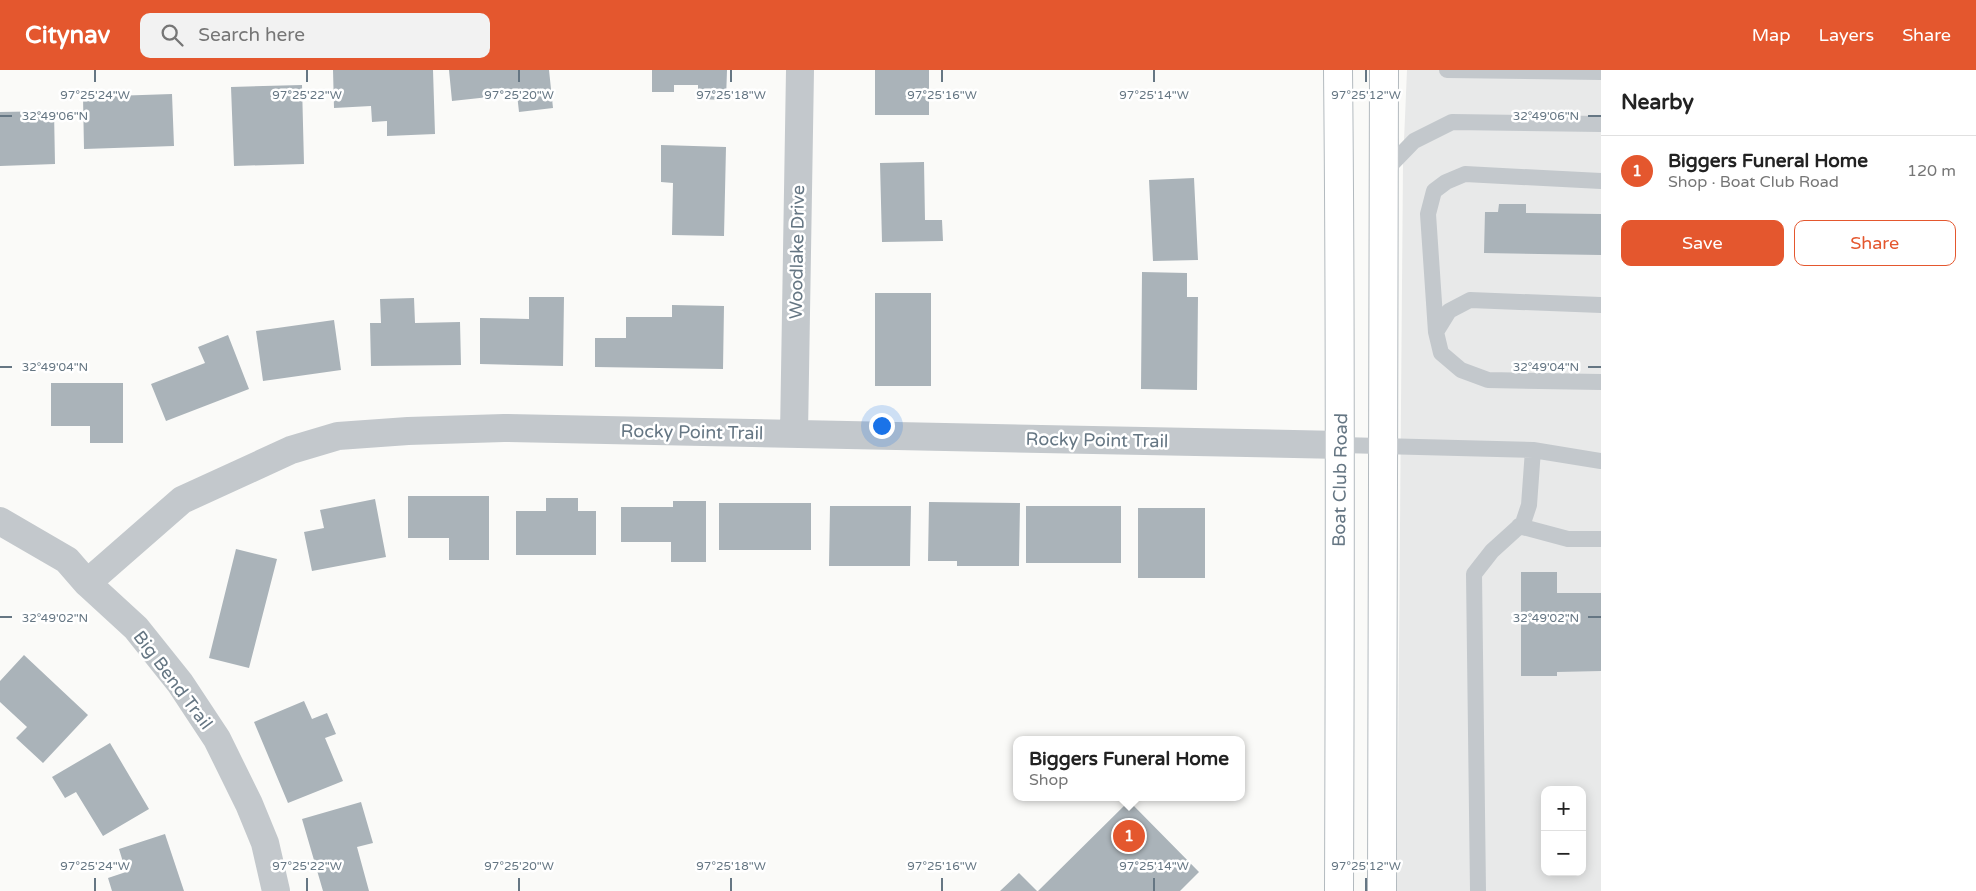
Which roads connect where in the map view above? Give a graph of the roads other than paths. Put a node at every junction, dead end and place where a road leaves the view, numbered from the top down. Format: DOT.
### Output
graph roads {
  1 [pos="800,70"];
  2 [pos="1338,70"];
  3 [pos="1384,70"];
  4 [pos="1447,70"];
  5 [pos="1601,72"];
  6 [pos="1601,124"];
  7 [pos="1384,172"];
  8 [pos="1601,181"];
  9 [pos="1601,305"];
  10 [pos="1436,332"];
  11 [pos="1601,382"];
  12 [pos="794,434"];
  13 [pos="1341,445"];
  14 [pos="1383,446"];
  15 [pos="1533,450"];
  16 [pos="1601,461"];
  17 [pos="0,522"];
  18 [pos="1519,526"];
  19 [pos="1601,539"];
  20 [pos="87,583"];
  21 [pos="276,891"];
  22 [pos="1339,891"];
  23 [pos="1382,891"];
  24 [pos="1478,891"];
  1 -- 12 [label="street, Woodlake Drive"];
  2 -- 13 [label="main road, Boat Club Road"];
  3 -- 7 [label="main road"];
  4 -- 5 [label="lane"];
  6 -- 7 [label="lane"];
  7 -- 14 [label="main road"];
  8 -- 10 [label="lane"];
  9 -- 10 [label="lane"];
  10 -- 11 [label="lane"];
  12 -- 13 [label="street, Rocky Point Trail"];
  12 -- 20 [label="street, Rocky Point Trail"];
  13 -- 14 [label="lane"];
  13 -- 22 [label="main road, Boat Club Road"];
  14 -- 15 [label="lane"];
  14 -- 23 [label="main road"];
  15 -- 16 [label="lane"];
  15 -- 18 [label="lane"];
  17 -- 20 [label="street, Big Bend Trail"];
  18 -- 19 [label="lane"];
  18 -- 24 [label="lane"];
  20 -- 21 [label="street, Big Bend Trail"];
}
